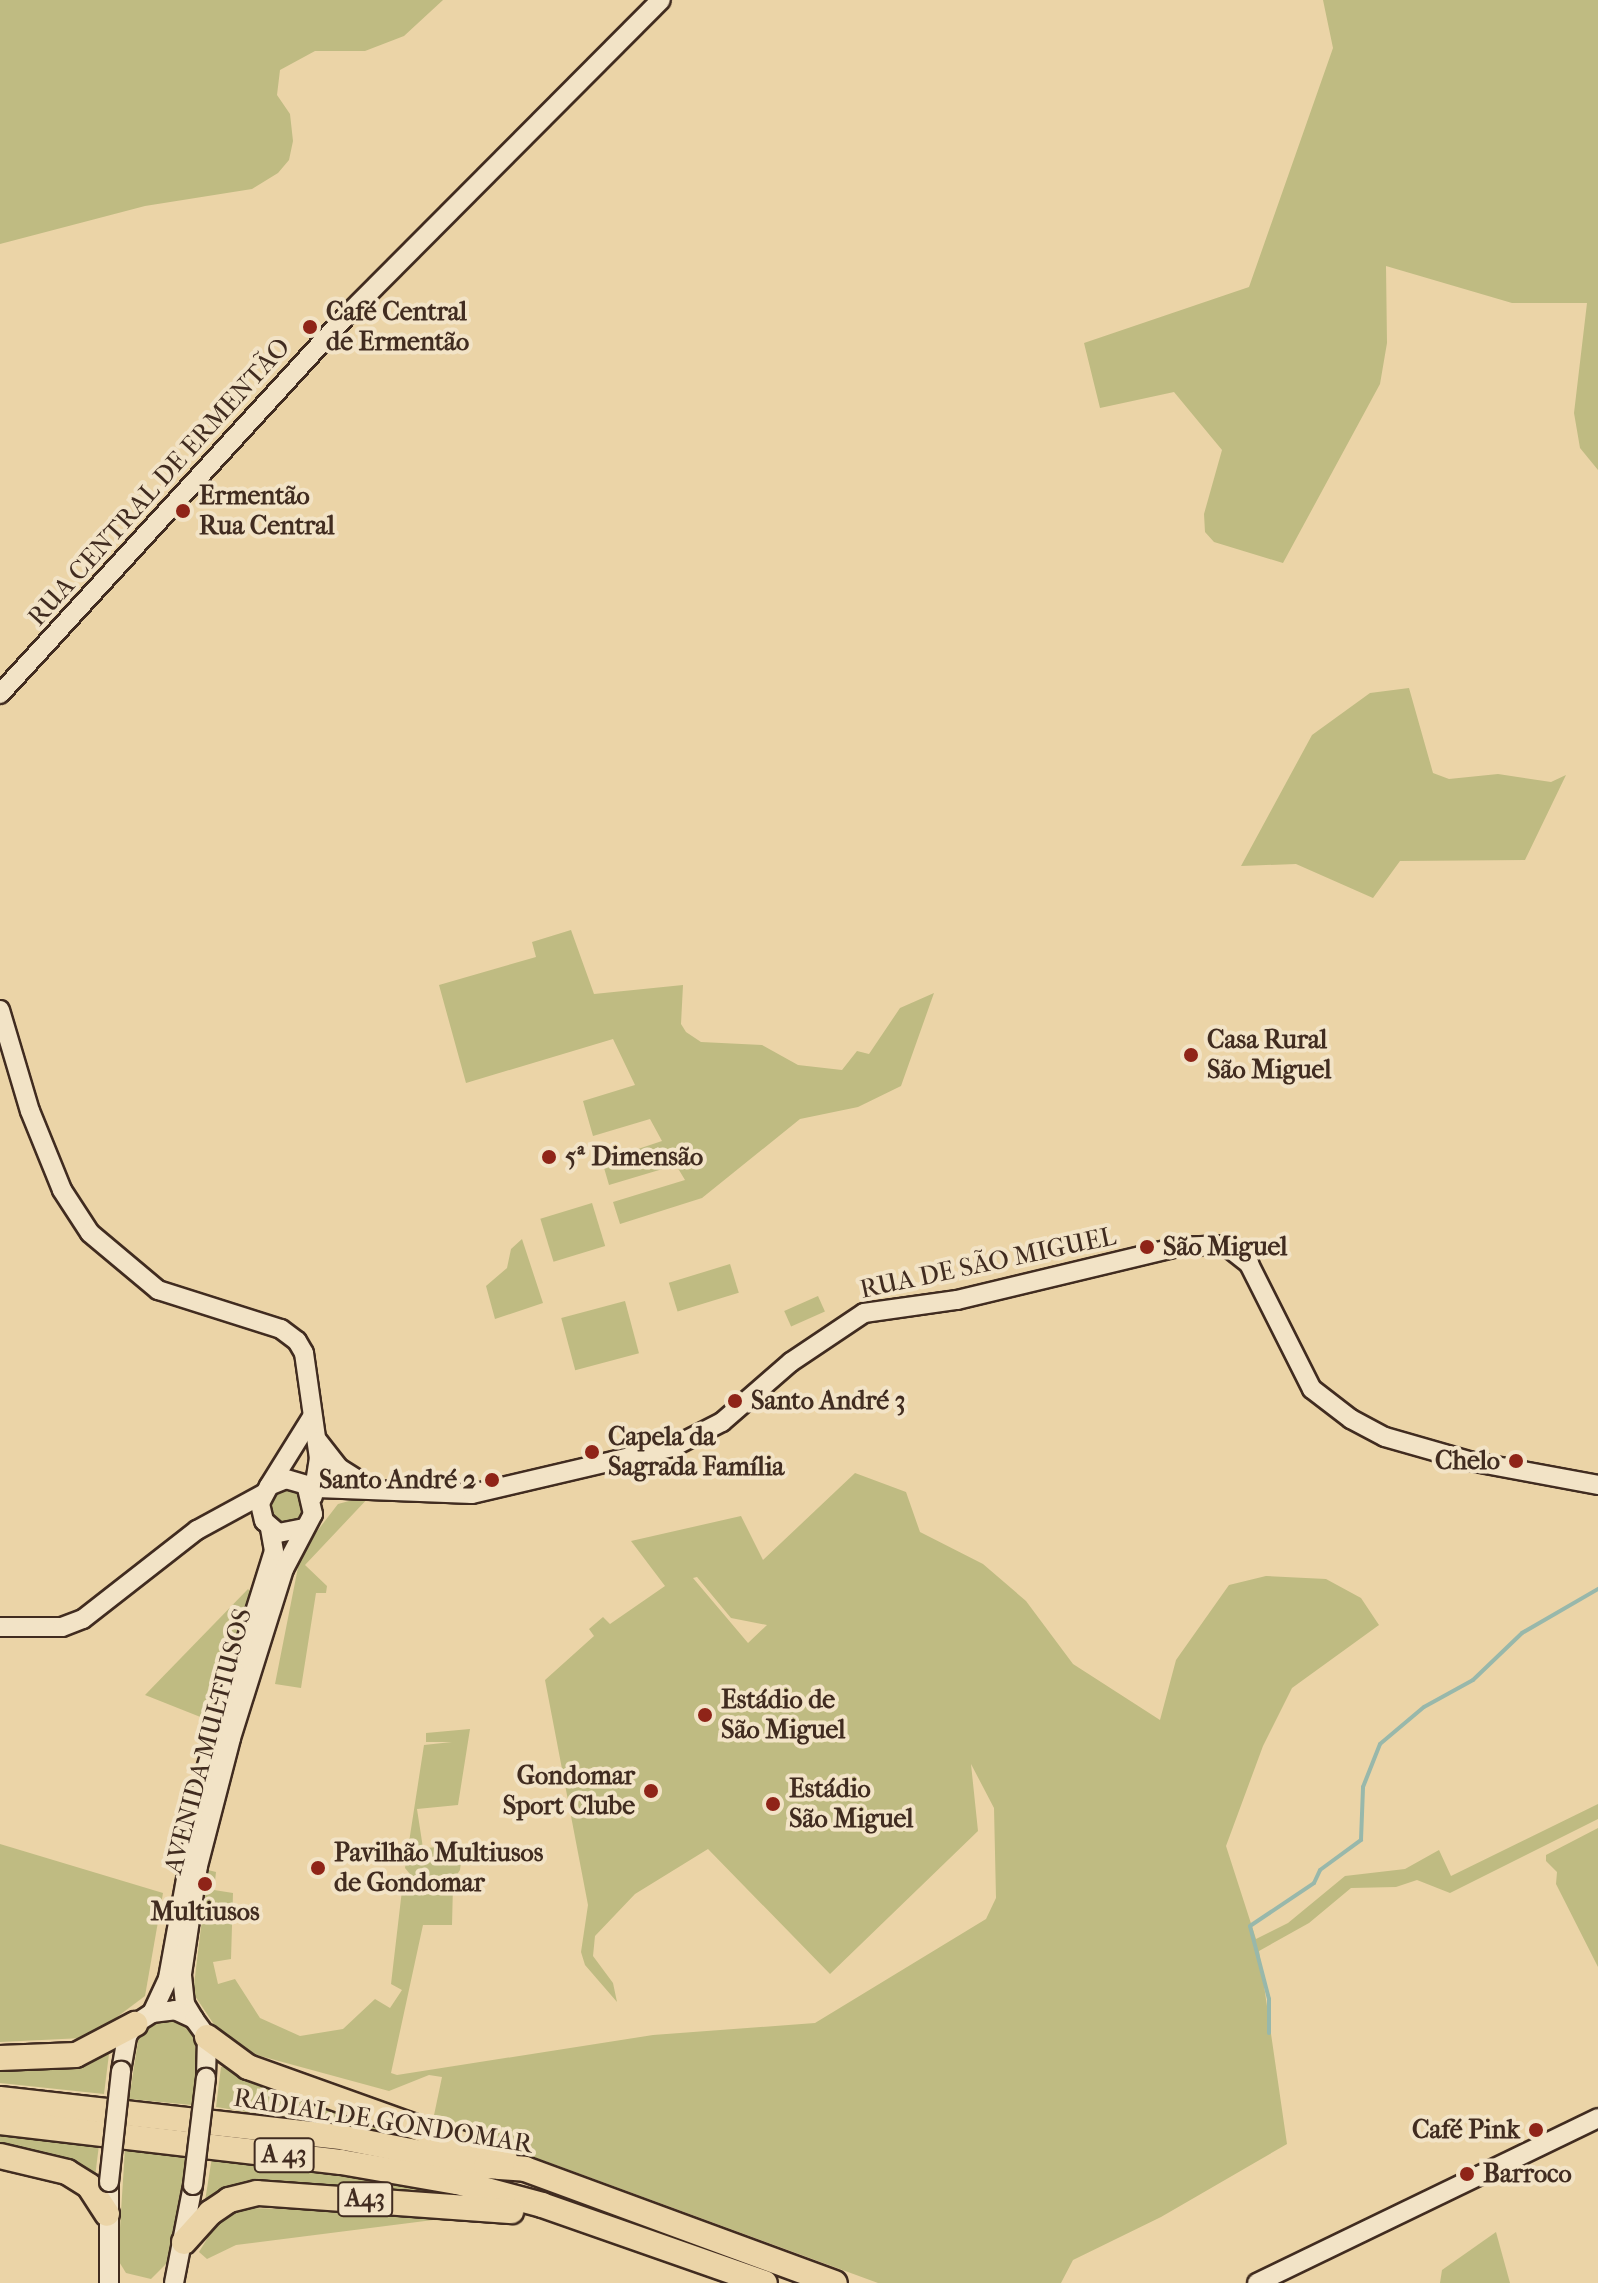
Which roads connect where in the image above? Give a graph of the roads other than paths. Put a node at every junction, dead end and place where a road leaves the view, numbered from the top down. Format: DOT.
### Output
graph roads {
  1 [pos="661,0"];
  2 [pos="0,694"];
  3 [pos="0,1010"];
  4 [pos="312,1417"];
  5 [pos="317,1440"];
  6 [pos="1598,1485"];
  7 [pos="362,1488"];
  8 [pos="266,1490"];
  9 [pos="309,1502"];
  10 [pos="229,1510"];
  11 [pos="267,1524"];
  12 [pos="0,1627"];
  13 [pos="144,2018"];
  14 [pos="200,2028"];
  15 [pos="0,2058"];
  16 [pos="0,2099"];
  17 [pos="1598,2118"];
  18 [pos="0,2122"];
  19 [pos="0,2156"];
  20 [pos="525,2169"];
  21 [pos="107,2214"];
  22 [pos="562,2216"];
  23 [pos="184,2242"];
  24 [pos="108,2274"];
  25 [pos="176,2276"];
  26 [pos="126,2283"];
  27 [pos="159,2283"];
  28 [pos="765,2283"];
  29 [pos="835,2283"];
  30 [pos="1257,2283"];
  1 -- 2 [label="street, RUA CENTRAL DE ERMENTÃO"];
  3 -- 4 [label="street"];
  4 -- 5 [label="street"];
  4 -- 8 [label="street"];
  5 -- 7 [label="street"];
  5 -- 9 [label="street"];
  6 -- 7 [label="street, RUA DE SÃO MIGUEL"];
  7 -- 9 [label="street, RUA DE SÃO MIGUEL"];
  7 -- 9 [label="street"];
  8 -- 9 [label="street"];
  8 -- 10 [label="street"];
  8 -- 11 [label="street, AVENIDA MULTIUSOS"];
  9 -- 11 [label="street"];
  9 -- 14 [label="street, AVENIDA MULTIUSOS"];
  10 -- 11 [label="street"];
  10 -- 12 [label="street"];
  11 -- 13 [label="street, AVENIDA MULTIUSOS"];
  13 -- 14 [label="street"];
  13 -- 15 [label="highway"];
  13 -- 21 [label="street, AVENIDA MULTIUSOS, bridge"];
  14 -- 20 [label="highway"];
  14 -- 23 [label="street, AVENIDA MULTIUSOS, bridge"];
  16 -- 20 [label="highway, RADIAL DE GONDOMAR / A 43"];
  17 -- 30 [label="street"];
  18 -- 22 [label="highway, RADIAL DE GONDOMAR / A 43"];
  19 -- 21 [label="highway"];
  20 -- 29 [label="highway, RADIAL DE GONDOMAR / A 43"];
  21 -- 24 [label="street, AVENIDA MULTIUSOS"];
  22 -- 23 [label="highway, A43"];
  22 -- 28 [label="highway, RADIAL DE GONDOMAR / A 43"];
  23 -- 25 [label="street, AVENIDA MULTIUSOS"];
  24 -- 26 [label="street"];
  25 -- 27 [label="street"];
}
